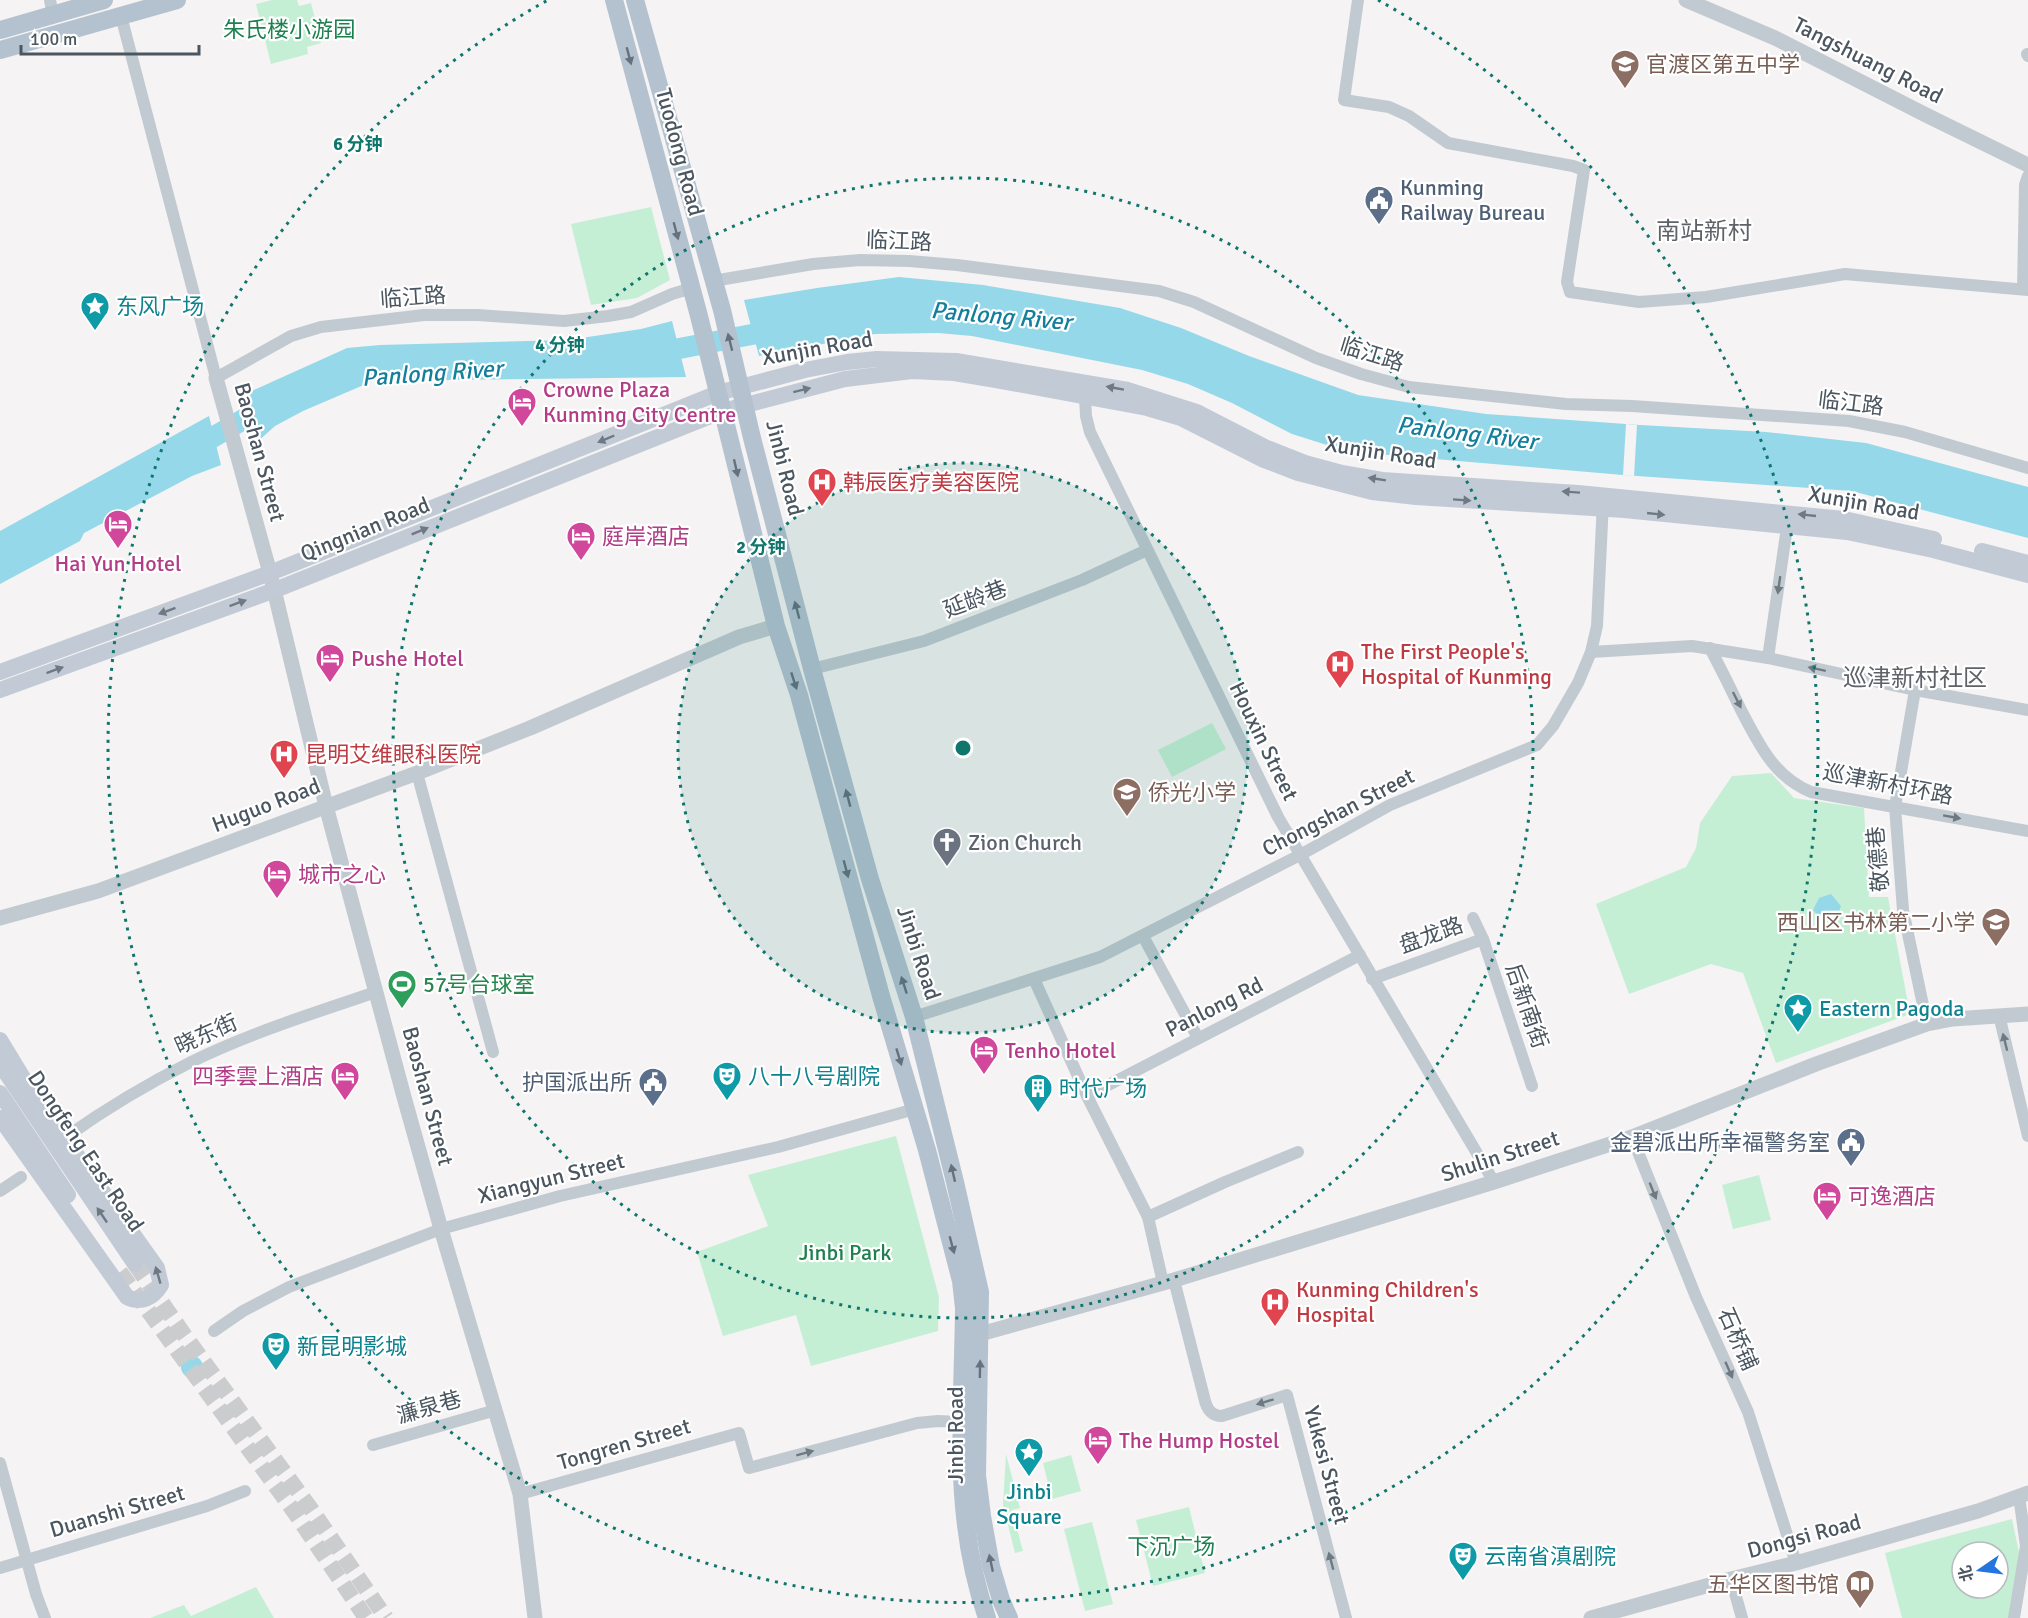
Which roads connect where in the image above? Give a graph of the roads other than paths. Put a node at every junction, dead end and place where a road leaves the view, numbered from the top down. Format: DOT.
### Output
graph roads {
  1 [pos="104,0"];
  2 [pos="177,0"];
  3 [pos="614,0"];
  4 [pos="635,0"];
  5 [pos="1358,0"];
  6 [pos="1686,0"];
  7 [pos="52,8"];
  8 [pos="121,16"];
  9 [pos="0,30"];
  10 [pos="0,50"];
  11 [pos="2028,165"];
  12 [pos="2028,176"];
  13 [pos="713,281"];
  14 [pos="692,288"];
  15 [pos="2026,289"];
  16 [pos="722,310"];
  17 [pos="699,316"];
  18 [pos="216,378"];
  19 [pos="739,381"];
  20 [pos="718,393"];
  21 [pos="1085,396"];
  22 [pos="745,405"];
  23 [pos="723,411"];
  24 [pos="2028,468"];
  25 [pos="1603,502"];
  26 [pos="1787,527"];
  27 [pos="1147,550"];
  28 [pos="2028,562"];
  29 [pos="270,573"];
  30 [pos="2028,575"];
  31 [pos="275,590"];
  32 [pos="776,626"];
  33 [pos="1710,648"];
  34 [pos="1591,652"];
  35 [pos="1768,658"];
  36 [pos="812,669"];
  37 [pos="0,672"];
  38 [pos="0,690"];
  39 [pos="1915,690"];
  40 [pos="2028,710"];
  41 [pos="417,773"];
  42 [pos="326,806"];
  43 [pos="1895,807"];
  44 [pos="2028,831"];
  45 [pos="1300,855"];
  46 [pos="5,917"];
  47 [pos="1473,918"];
  48 [pos="1143,936"];
  49 [pos="1483,939"];
  50 [pos="1360,955"];
  51 [pos="1034,979"];
  52 [pos="1372,979"];
  53 [pos="376,992"];
  54 [pos="2028,1014"];
  55 [pos="1999,1015"];
  56 [pos="914,1017"];
  57 [pos="1927,1024"];
  58 [pos="1198,1038"];
  59 [pos="0,1040"];
  60 [pos="493,1052"];
  61 [pos="0,1064"];
  62 [pos="1532,1086"];
  63 [pos="0,1093"];
  64 [pos="1088,1096"];
  65 [pos="915,1109"];
  66 [pos="0,1118"];
  67 [pos="2028,1136"];
  68 [pos="66,1137"];
  69 [pos="1632,1137"];
  70 [pos="1298,1152"];
  71 [pos="21,1177"];
  72 [pos="1494,1182"];
  73 [pos="0,1191"];
  74 [pos="1148,1217"];
  75 [pos="441,1229"];
  76 [pos="1168,1281"];
  77 [pos="214,1330"];
  78 [pos="980,1334"];
  79 [pos="496,1410"];
  80 [pos="961,1422"];
  81 [pos="373,1445"];
  82 [pos="0,1463"];
  83 [pos="245,1491"];
  84 [pos="520,1494"];
  85 [pos="2023,1495"];
  86 [pos="27,1559"];
  87 [pos="1796,1563"];
  88 [pos="0,1568"];
  89 [pos="1731,1579"];
  90 [pos="45,1618"];
  91 [pos="535,1618"];
  92 [pos="987,1618"];
  93 [pos="1009,1618"];
  94 [pos="1346,1618"];
  95 [pos="1591,1618"];
  96 [pos="1742,1618"];
  97 [pos="2014,1618"];
  1 -- 7 [label="main road"];
  2 -- 8 [label="main road"];
  3 -- 14 [label="main road, Tuodong Road, one-way"];
  4 -- 13 [label="main road, Tuodong Road"];
  5 -- 15 [label="street"];
  6 -- 11 [label="street, Tangshuang Road"];
  7 -- 9 [label="main road"];
  8 -- 10 [label="main road"];
  8 -- 18 [label="street"];
  12 -- 15 [label="street"];
  13 -- 16 [label="main road, Tuodong Road"];
  13 -- 24 [label="street, 临江路"];
  14 -- 17 [label="main road, Tuodong Road"];
  14 -- 18 [label="street, 临江路"];
  19 -- 16 [label="main road, Jinbi Road, one-way"];
  17 -- 20 [label="main road, Jinbi Road"];
  18 -- 29 [label="street, Baoshan Street"];
  19 -- 20 [label="main road, Qingnian Road"];
  19 -- 22 [label="main road, Jinbi Road"];
  25 -- 19 [label="main road, Xunjin Road, one-way"];
  20 -- 23 [label="main road, Jinbi Road"];
  20 -- 29 [label="main road, Qingnian Road, one-way"];
  22 -- 21 [label="main road, Xunjin Road, one-way"];
  21 -- 25 [label="main road, Xunjin Road, one-way"];
  21 -- 27 [label="street, Houxin Street"];
  22 -- 23 [label="main road, Qingnian Road"];
  36 -- 22 [label="main road, Jinbi Road, one-way"];
  31 -- 23 [label="main road, Qingnian Road, one-way"];
  23 -- 32 [label="main road, Jinbi Road, one-way"];
  25 -- 26 [label="main road, Xunjin Road, one-way"];
  28 -- 25 [label="main road, Xunjin Road, one-way"];
  25 -- 34 [label="street, Chongshan Street"];
  26 -- 30 [label="main road, Xunjin Road"];
  26 -- 35 [label="street, one-way"];
  27 -- 36 [label="street, 延龄巷"];
  27 -- 45 [label="street, Houxin Street"];
  29 -- 31 [label="street, Baoshan Street"];
  29 -- 37 [label="main road, Qingnian Road, one-way"];
  38 -- 31 [label="main road, Qingnian Road, one-way"];
  31 -- 42 [label="street, Baoshan Street"];
  32 -- 41 [label="street, Huguo Road"];
  32 -- 65 [label="main road, Jinbi Road, one-way"];
  33 -- 34 [label="street"];
  33 -- 35 [label="street"];
  33 -- 43 [label="street, 巡津新村环路, one-way"];
  34 -- 45 [label="street, Chongshan Street"];
  39 -- 35 [label="street, one-way"];
  56 -- 36 [label="main road, Jinbi Road, one-way"];
  39 -- 40 [label="street"];
  39 -- 43 [label="street, 敬德巷"];
  41 -- 42 [label="street, Huguo Road"];
  41 -- 60 [label="street"];
  42 -- 46 [label="street, Huguo Road"];
  42 -- 53 [label="street, Baoshan Street"];
  43 -- 44 [label="street, 巡津新村环路, one-way"];
  43 -- 57 [label="street, 敬德巷"];
  45 -- 48 [label="street, Chongshan Street"];
  45 -- 50 [label="street, Houxin Street"];
  47 -- 49 [label="street, 盘龙路"];
  48 -- 51 [label="street, Chongshan Street"];
  48 -- 58 [label="street"];
  49 -- 52 [label="street, 盘龙路"];
  49 -- 62 [label="street, 后新南街"];
  50 -- 52 [label="street, Houxin Street"];
  50 -- 58 [label="street, Panlong Rd"];
  51 -- 56 [label="street, Chongshan Street"];
  51 -- 64 [label="street"];
  52 -- 72 [label="street, Houxin Street"];
  53 -- 68 [label="street, 晓东街"];
  53 -- 75 [label="street, Baoshan Street"];
  54 -- 55 [label="street, Shulin Street"];
  55 -- 57 [label="street, Shulin Street"];
  67 -- 55 [label="street, one-way"];
  78 -- 56 [label="main road, Jinbi Road, one-way"];
  57 -- 69 [label="street, Shulin Street"];
  58 -- 64 [label="street, Panlong Rd"];
  59 -- 68 [label="main road"];
  63 -- 61 [label="main road, Dongfeng East Road, one-way"];
  64 -- 74 [label="street"];
  65 -- 75 [label="street, Xiangyun Street"];
  65 -- 80 [label="main road, Jinbi Road, one-way"];
  66 -- 68 [label="main road, one-way"];
  69 -- 72 [label="street, Shulin Street"];
  69 -- 87 [label="street, 石桥铺, one-way"];
  70 -- 74 [label="street"];
  71 -- 73 [label="street"];
  72 -- 76 [label="street, Shulin Street"];
  74 -- 76 [label="street"];
  75 -- 77 [label="street, Xiangyun Street"];
  75 -- 79 [label="street, Baoshan Street"];
  76 -- 78 [label="street, Shulin Street"];
  94 -- 76 [label="street, Yukesi Street, one-way"];
  93 -- 78 [label="main road, Jinbi Road, one-way"];
  79 -- 81 [label="street, 濂泉巷"];
  79 -- 84 [label="street, Baoshan Street"];
  84 -- 80 [label="street, Tongren Street, one-way"];
  80 -- 92 [label="main road, Jinbi Road"];
  82 -- 86 [label="street"];
  83 -- 86 [label="street, Duanshi Street"];
  84 -- 91 [label="street, Baoshan Street"];
  85 -- 87 [label="street, Dongsi Road"];
  85 -- 97 [label="street"];
  86 -- 88 [label="street, Duanshi Street"];
  86 -- 90 [label="street"];
  87 -- 89 [label="street, Dongsi Road"];
  89 -- 95 [label="street, Dongsi Road"];
  89 -- 96 [label="street"];
}
